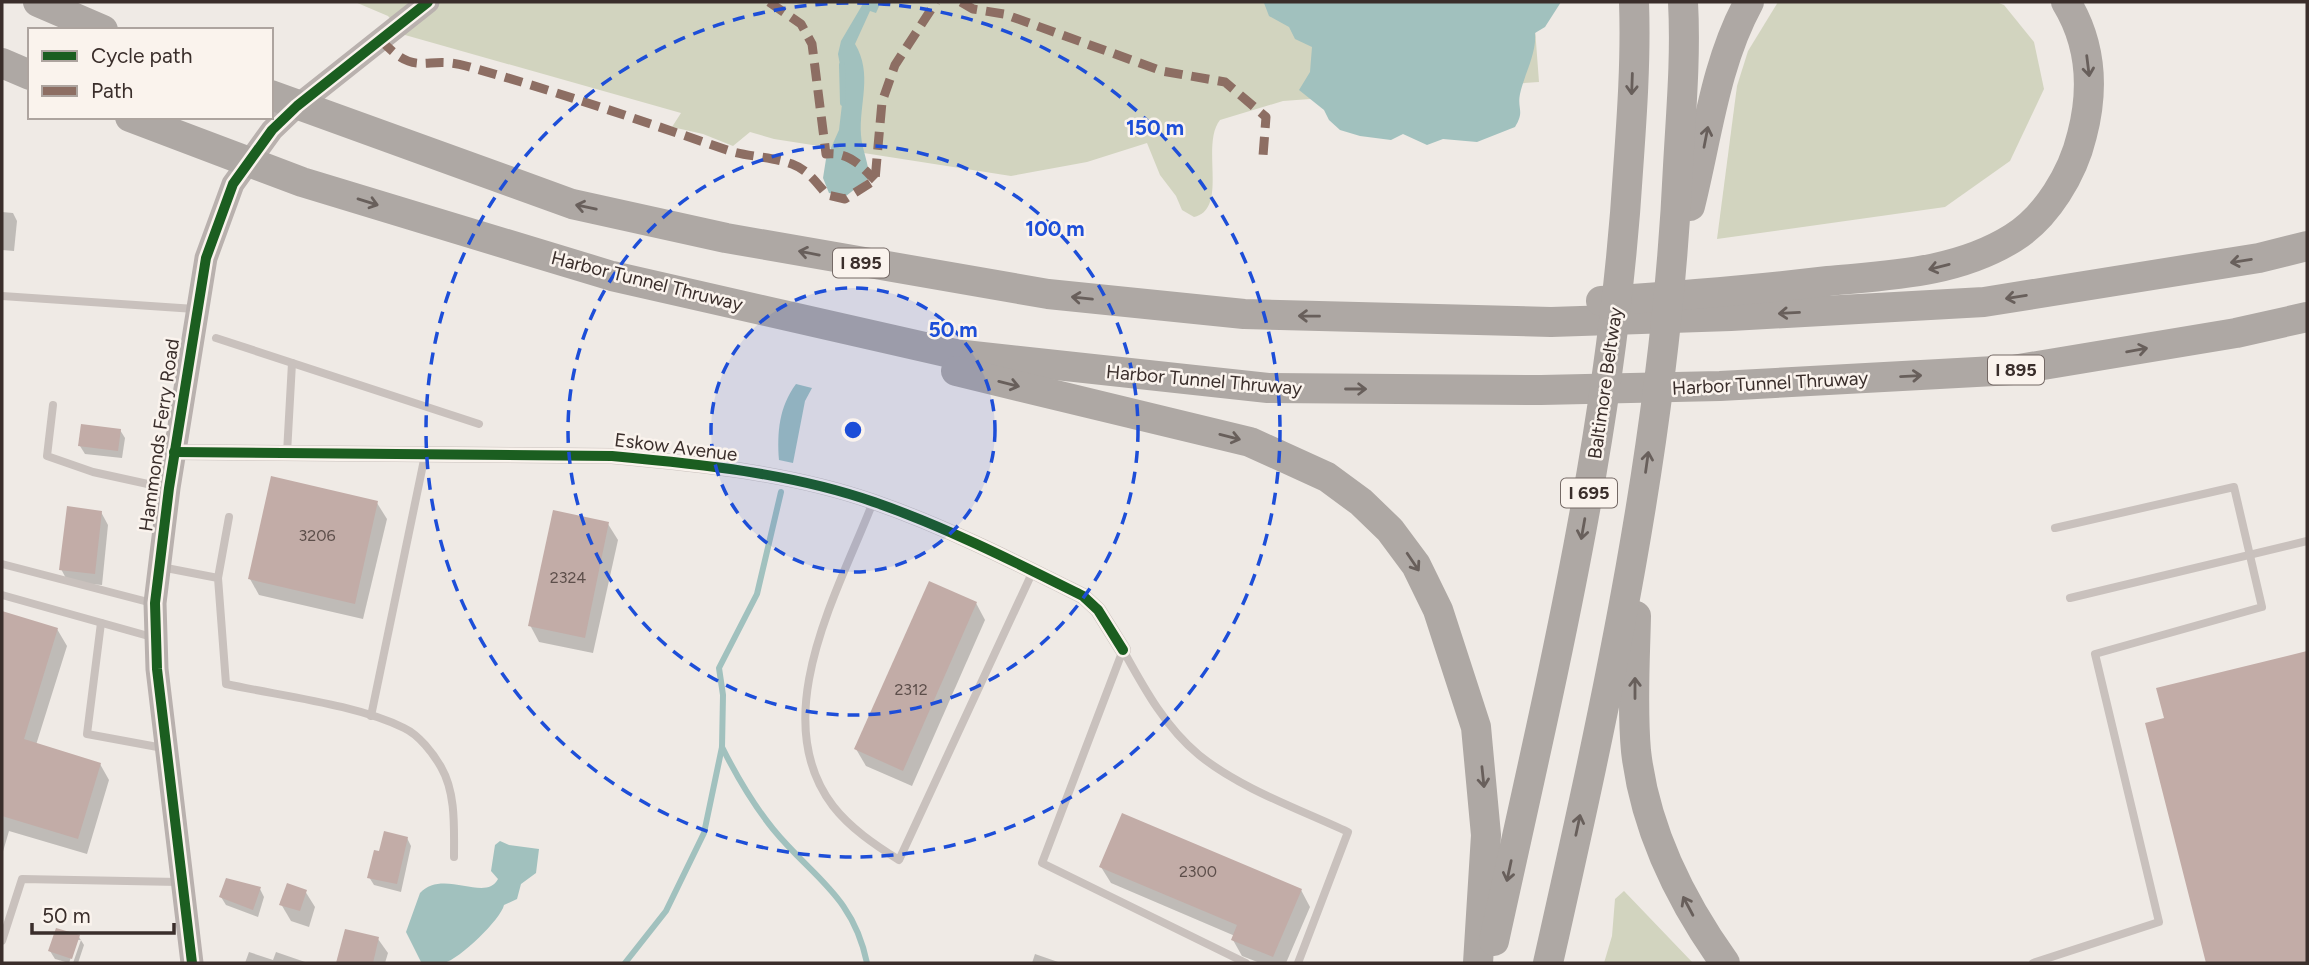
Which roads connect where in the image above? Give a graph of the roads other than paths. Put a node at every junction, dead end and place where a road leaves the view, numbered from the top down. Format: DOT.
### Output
graph roads {
  1 [pos="38,2"];
  2 [pos="428,2"];
  3 [pos="1749,2"];
  4 [pos="2066,2"];
  5 [pos="1683,4"];
  6 [pos="1634,9"];
  7 [pos="98,28"];
  8 [pos="2,63"];
  9 [pos="28,74"];
  10 [pos="273,96"];
  11 [pos="135,119"];
  12 [pos="2307,246"];
  13 [pos="1674,275"];
  14 [pos="612,276"];
  15 [pos="2,296"];
  16 [pos="1732,304"];
  17 [pos="195,309"];
  18 [pos="2307,317"];
  19 [pos="216,338"];
  20 [pos="292,363"];
  21 [pos="53,405"];
  22 [pos="479,424"];
  23 [pos="174,452"];
  24 [pos="287,453"];
  25 [pos="426,454"];
  26 [pos="169,488"];
  27 [pos="873,502"];
  28 [pos="229,517"];
  29 [pos="2055,528"];
  30 [pos="1637,530"];
  31 [pos="2307,541"];
  32 [pos="2248,555"];
  33 [pos="2,564"];
  34 [pos="158,567"];
  35 [pos="1033,571"];
  36 [pos="218,578"];
  37 [pos="2,595"];
  38 [pos="2070,598"];
  39 [pos="155,603"];
  40 [pos="101,623"];
  41 [pos="155,638"];
  42 [pos="1123,650"];
  43 [pos="372,716"];
  44 [pos="166,749"];
  45 [pos="454,857"];
  46 [pos="182,882"];
  47 [pos="2,941"];
  48 [pos="192,963"];
  49 [pos="1246,963"];
  50 [pos="1298,963"];
  51 [pos="1478,963"];
  52 [pos="1489,963"];
  53 [pos="1548,963"];
  54 [pos="1725,963"];
  55 [pos="2033,963"];
  1 -- 7 [label="highway"];
  2 -- 17 [label="street, Hammonds Ferry Road"];
  13 -- 3 [label="highway, one-way"];
  4 -- 16 [label="highway, one-way"];
  5 -- 13 [label="highway, I 695"];
  6 -- 52 [label="highway, Baltimore Beltway / I 695, one-way"];
  8 -- 9 [label="highway"];
  16 -- 10 [label="highway, I 895, one-way"];
  11 -- 14 [label="highway, Harbor Tunnel Thruway / I 895, one-way"];
  12 -- 16 [label="highway, I 895, one-way"];
  30 -- 13 [label="highway, I 695, one-way"];
  14 -- 18 [label="highway, Harbor Tunnel Thruway / I 895, one-way"];
  14 -- 51 [label="highway, one-way"];
  15 -- 17 [label="lane"];
  17 -- 23 [label="street, Hammonds Ferry Road"];
  19 -- 20 [label="lane"];
  20 -- 22 [label="lane"];
  20 -- 24 [label="lane"];
  21 -- 26 [label="lane"];
  23 -- 24 [label="street, Eskow Avenue"];
  23 -- 26 [label="street, Hammonds Ferry Road"];
  24 -- 25 [label="street, Eskow Avenue"];
  25 -- 27 [label="street, Eskow Avenue"];
  25 -- 43 [label="lane"];
  26 -- 34 [label="street, Hammonds Ferry Road"];
  27 -- 35 [label="street, Eskow Avenue"];
  27 -- 35 [label="lane"];
  28 -- 36 [label="lane"];
  29 -- 32 [label="lane"];
  53 -- 30 [label="highway, I 695, one-way"];
  54 -- 30 [label="highway, one-way"];
  31 -- 32 [label="lane"];
  32 -- 38 [label="lane"];
  32 -- 55 [label="lane"];
  33 -- 39 [label="lane"];
  34 -- 36 [label="lane"];
  34 -- 39 [label="street, Hammonds Ferry Road"];
  35 -- 42 [label="street, Eskow Avenue"];
  36 -- 43 [label="lane"];
  37 -- 40 [label="lane"];
  39 -- 41 [label="street, Hammonds Ferry Road"];
  40 -- 41 [label="lane"];
  40 -- 44 [label="lane"];
  41 -- 44 [label="street, Hammonds Ferry Road"];
  42 -- 49 [label="lane"];
  42 -- 50 [label="lane"];
  43 -- 45 [label="lane"];
  44 -- 46 [label="street, Hammonds Ferry Road"];
  46 -- 47 [label="lane"];
  46 -- 48 [label="street, Hammonds Ferry Road"];
}
